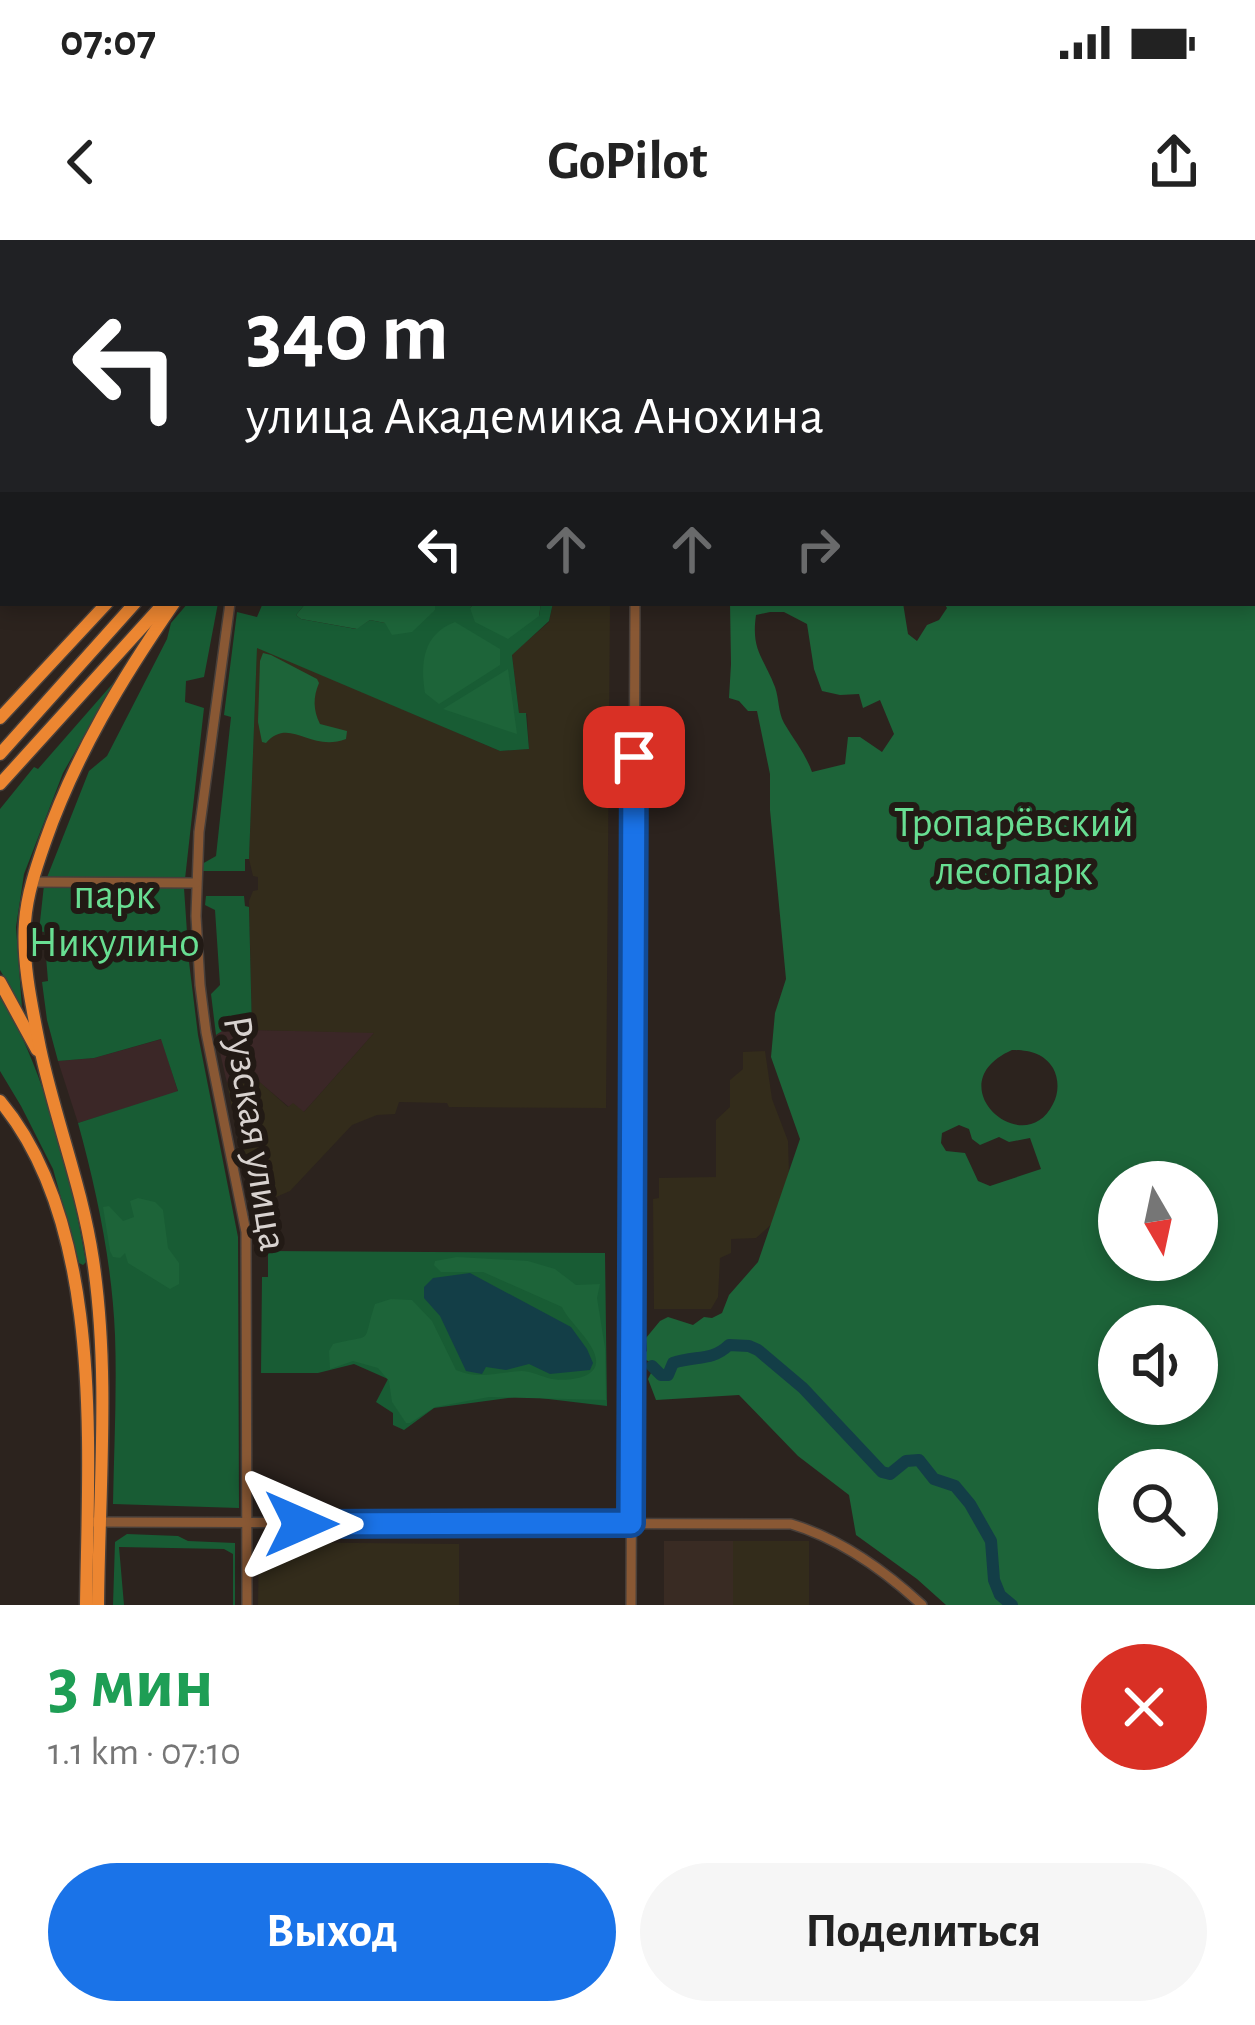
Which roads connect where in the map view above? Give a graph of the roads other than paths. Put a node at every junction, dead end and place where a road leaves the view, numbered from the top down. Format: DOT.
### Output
graph roads {
  1 [pos="104,606"];
  2 [pos="132,606"];
  3 [pos="161,606"];
  4 [pos="172,606"];
  5 [pos="230,606"];
  6 [pos="635,606"];
  7 [pos="0,718"];
  8 [pos="0,754"];
  9 [pos="0,784"];
  10 [pos="32,882"];
  11 [pos="196,884"];
  12 [pos="0,982"];
  13 [pos="45,1067"];
  14 [pos="0,1086"];
  15 [pos="0,1101"];
  16 [pos="28,1138"];
  17 [pos="92,1256"];
  18 [pos="70,1261"];
  19 [pos="93,1522"];
  20 [pos="631,1523"];
  21 [pos="248,1524"];
  22 [pos="86,1605"];
  23 [pos="98,1605"];
  24 [pos="247,1605"];
  25 [pos="631,1605"];
  26 [pos="922,1605"];
  1 -- 7 [label="main road"];
  2 -- 8 [label="main road"];
  3 -- 9 [label="main road"];
  4 -- 10 [label="main road"];
  5 -- 11 [label="street, Рузская улица"];
  6 -- 20 [label="street"];
  10 -- 11 [label="street"];
  10 -- 13 [label="main road"];
  11 -- 21 [label="street, Рузская улица"];
  12 -- 13 [label="main road"];
  13 -- 17 [label="main road"];
  14 -- 16 [label="main road"];
  15 -- 16 [label="main road"];
  16 -- 18 [label="main road"];
  17 -- 18 [label="main road"];
  17 -- 19 [label="main road"];
  18 -- 19 [label="main road"];
  19 -- 21 [label="street"];
  19 -- 22 [label="main road"];
  19 -- 23 [label="main road"];
  20 -- 21 [label="street"];
  20 -- 25 [label="street"];
  20 -- 26 [label="street"];
  21 -- 24 [label="street, Рузская улица"];
}
